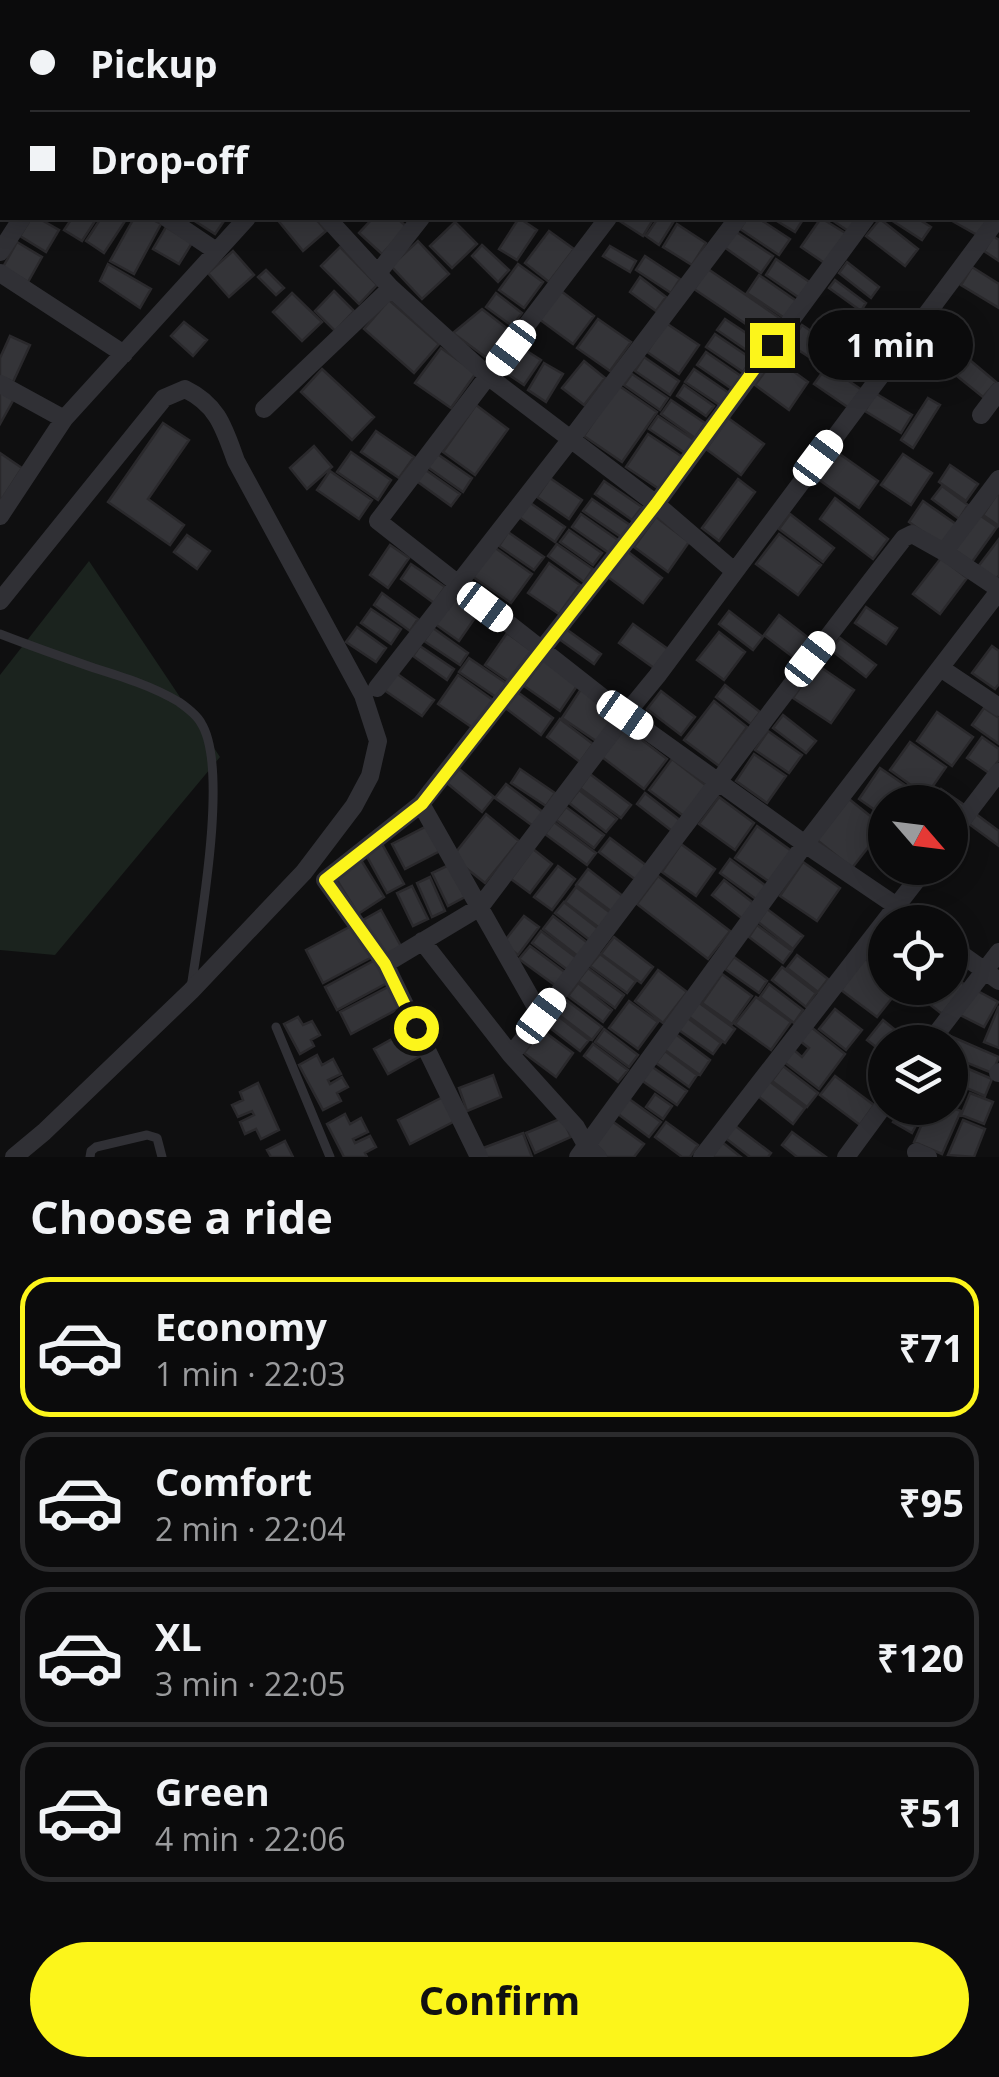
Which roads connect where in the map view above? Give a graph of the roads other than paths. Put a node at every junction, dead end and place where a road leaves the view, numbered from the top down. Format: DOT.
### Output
graph roads {
  1 [pos="21,220"];
  2 [pos="170,220"];
  3 [pos="244,220"];
  4 [pos="329,220"];
  5 [pos="419,220"];
  6 [pos="607,220"];
  7 [pos="736,220"];
  8 [pos="865,220"];
  9 [pos="995,220"];
  10 [pos="216,251"];
  11 [pos="0,252"];
  12 [pos="0,273"];
  13 [pos="378,273"];
  14 [pos="391,288"];
  15 [pos="124,354"];
  16 [pos="489,377"];
  17 [pos="0,384"];
  18 [pos="999,391"];
  19 [pos="264,409"];
  20 [pos="980,414"];
  21 [pos="64,419"];
  22 [pos="571,439"];
  23 [pos="999,479"];
  24 [pos="656,504"];
  25 [pos="0,516"];
  26 [pos="944,552"];
  27 [pos="734,571"];
  28 [pos="457,585"];
  29 [pos="999,590"];
  30 [pos="0,601"];
  31 [pos="0,634"];
  32 [pos="542,650"];
  33 [pos="942,668"];
  34 [pos="376,688"];
  35 [pos="999,707"];
  36 [pos="625,715"];
  37 [pos="999,772"];
  38 [pos="720,782"];
  39 [pos="422,804"];
  40 [pos="968,812"];
  41 [pos="805,844"];
  42 [pos="913,885"];
  43 [pos="897,905"];
  44 [pos="480,907"];
  45 [pos="422,941"];
  46 [pos="868,942"];
  47 [pos="999,952"];
  48 [pos="968,959"];
  49 [pos="385,964"];
  50 [pos="991,976"];
  51 [pos="191,991"];
  52 [pos="541,1016"];
  53 [pos="946,1025"];
  54 [pos="276,1027"];
  55 [pos="511,1056"];
  56 [pos="870,1125"];
  57 [pos="587,1153"];
  58 [pos="14,1157"];
  59 [pos="90,1157"];
  60 [pos="162,1157"];
  61 [pos="330,1157"];
  62 [pos="480,1157"];
  63 [pos="702,1157"];
  64 [pos="846,1157"];
  1 -- 11 [label="street"];
  2 -- 10 [label="street"];
  3 -- 10 [label="street"];
  4 -- 13 [label="street"];
  5 -- 13 [label="street"];
  6 -- 16 [label="street"];
  7 -- 22 [label="street"];
  8 -- 24 [label="street"];
  9 -- 27 [label="street"];
  10 -- 15 [label="street"];
  12 -- 15 [label="street"];
  13 -- 14 [label="street"];
  14 -- 16 [label="street"];
  14 -- 19 [label="street"];
  15 -- 21 [label="street"];
  16 -- 22 [label="street"];
  16 -- 28 [label="street"];
  17 -- 21 [label="street"];
  18 -- 20 [label="street"];
  21 -- 25 [label="street"];
  22 -- 24 [label="street"];
  22 -- 28 [label="street"];
  23 -- 26 [label="street"];
  24 -- 27 [label="street"];
  24 -- 32 [label="street"];
  26 -- 29 [label="street"];
  26 -- 38 [label="street"];
  27 -- 36 [label="street"];
  28 -- 32 [label="street"];
  28 -- 34 [label="street"];
  29 -- 33 [label="street"];
  30 -- 51 [label="street"];
  31 -- 51 [label="lane"];
  32 -- 36 [label="street"];
  32 -- 39 [label="street"];
  33 -- 35 [label="street"];
  33 -- 41 [label="street"];
  36 -- 38 [label="street"];
  36 -- 44 [label="street"];
  37 -- 40 [label="street"];
  38 -- 41 [label="street"];
  38 -- 52 [label="street"];
  39 -- 44 [label="street"];
  39 -- 49 [label="street"];
  41 -- 43 [label="street"];
  41 -- 57 [label="street"];
  42 -- 43 [label="street"];
  44 -- 45 [label="street"];
  44 -- 52 [label="street"];
  45 -- 49 [label="street"];
  45 -- 55 [label="street"];
  46 -- 63 [label="street"];
  47 -- 50 [label="street"];
  48 -- 50 [label="street"];
  49 -- 62 [label="street"];
  50 -- 53 [label="street"];
  51 -- 58 [label="street"];
  52 -- 55 [label="street"];
  54 -- 61 [label="lane"];
  55 -- 57 [label="street"];
  56 -- 64 [label="street"];
  59 -- 60 [label="lane"];
}
